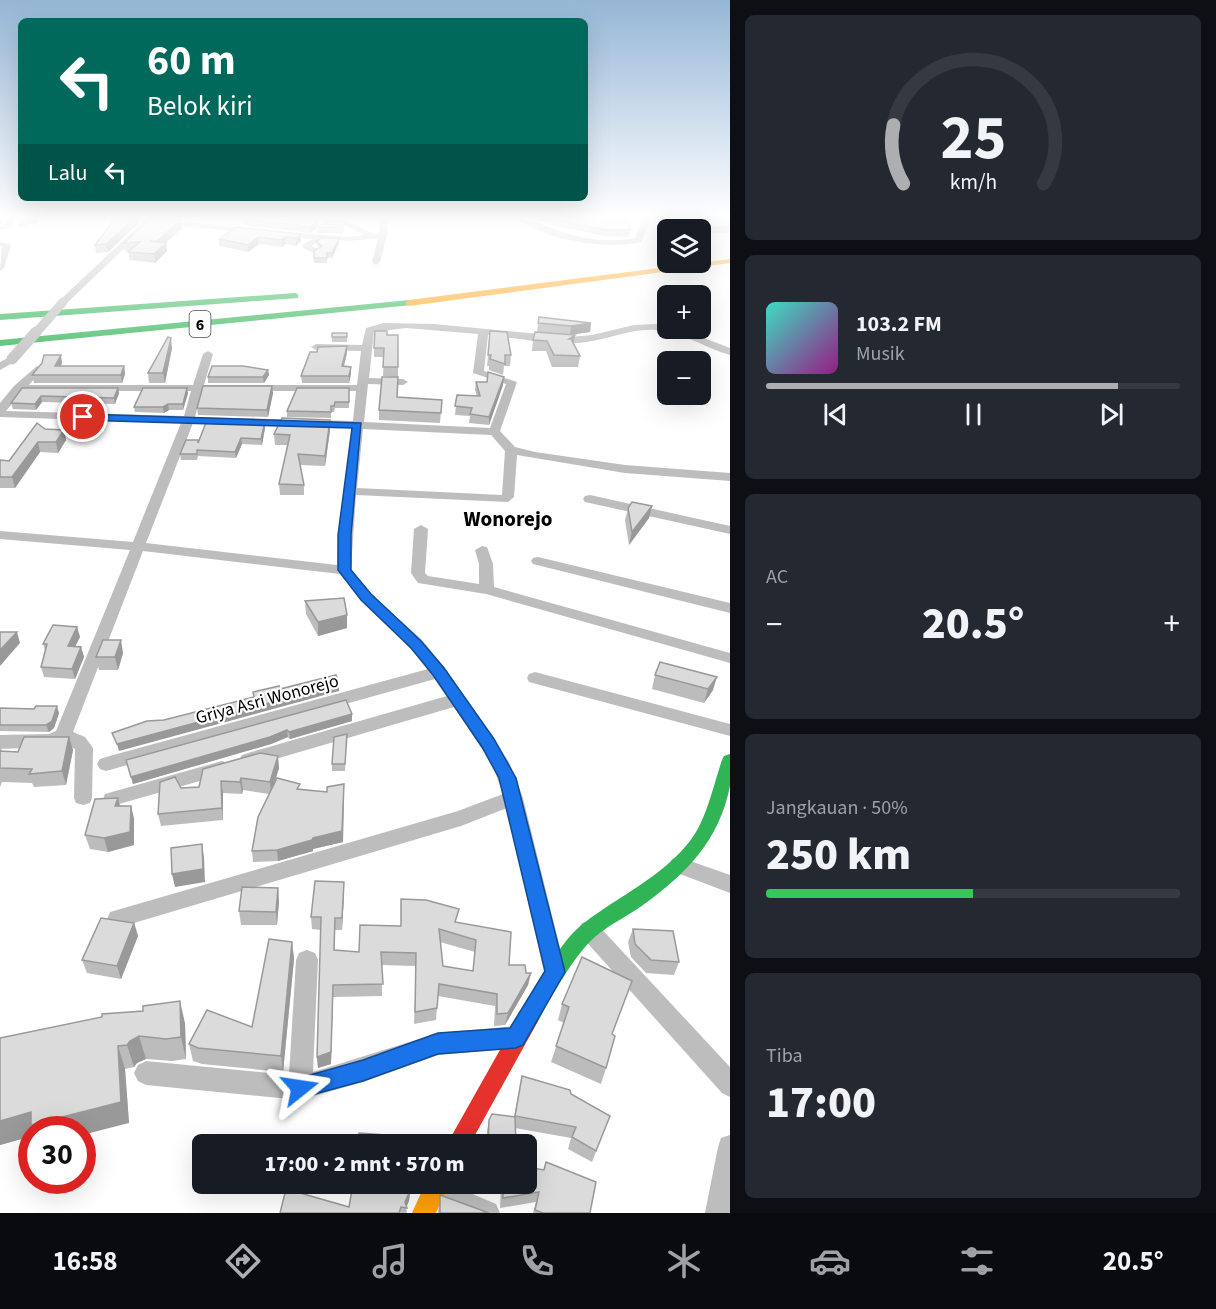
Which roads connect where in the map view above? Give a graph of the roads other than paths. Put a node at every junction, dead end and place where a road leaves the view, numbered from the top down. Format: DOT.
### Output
graph roads {
  1 [pos="93,274"];
  2 [pos="547,274"];
  3 [pos="634,274"];
  4 [pos="445,286"];
  5 [pos="422,287"];
  6 [pos="307,296"];
  7 [pos="401,304"];
  8 [pos="0,317"];
  9 [pos="0,330"];
  10 [pos="483,333"];
  11 [pos="0,343"];
  12 [pos="316,347"];
  13 [pos="368,348"];
  14 [pos="730,352"];
  15 [pos="208,354"];
  16 [pos="6,357"];
  17 [pos="0,367"];
  18 [pos="37,369"];
  19 [pos="403,382"];
  20 [pos="363,384"];
  21 [pos="198,386"];
  22 [pos="18,388"];
  23 [pos="0,412"];
  24 [pos="188,422"];
  25 [pos="358,425"];
  26 [pos="494,432"];
  27 [pos="511,450"];
  28 [pos="730,477"];
  29 [pos="350,492"];
  30 [pos="590,499"];
  31 [pos="421,529"];
  32 [pos="730,530"];
  33 [pos="0,535"];
  34 [pos="136,546"];
  35 [pos="482,550"];
  36 [pos="538,561"];
  37 [pos="344,570"];
  38 [pos="487,590"];
  39 [pos="730,608"];
  40 [pos="730,658"];
  41 [pos="439,672"];
  42 [pos="535,678"];
  43 [pos="459,699"];
  44 [pos="730,730"];
  45 [pos="63,735"];
  46 [pos="0,742"];
  47 [pos="730,760"];
  48 [pos="106,764"];
  49 [pos="83,798"];
  50 [pos="514,798"];
  51 [pos="112,799"];
  52 [pos="679,865"];
  53 [pos="730,884"];
  54 [pos="117,919"];
  55 [pos="589,930"];
  56 [pos="307,960"];
  57 [pos="555,972"];
  58 [pos="516,1038"];
  59 [pos="146,1073"];
  60 [pos="730,1085"];
  61 [pos="300,1088"];
  62 [pos="463,1134"];
  63 [pos="730,1147"];
  64 [pos="432,1195"];
  65 [pos="487,1213"];
  66 [pos="718,1213"];
  1 -- 16 [label="street, bridge"];
  2 -- 4 [label="main road, 6"];
  3 -- 7 [label="main road, 6"];
  4 -- 5 [label="main road"];
  4 -- 9 [label="main road, 6"];
  6 -- 8 [label="main road"];
  7 -- 11 [label="main road, 6"];
  7 -- 16 [label="main road"];
  10 -- 13 [label="street"];
  10 -- 14 [label="street"];
  10 -- 26 [label="street"];
  12 -- 13 [label="street"];
  13 -- 20 [label="street"];
  15 -- 21 [label="street"];
  16 -- 17 [label="street"];
  18 -- 22 [label="street"];
  19 -- 20 [label="street"];
  20 -- 21 [label="street"];
  20 -- 25 [label="street"];
  21 -- 22 [label="street"];
  21 -- 24 [label="street"];
  22 -- 23 [label="street"];
  23 -- 24 [label="street"];
  24 -- 25 [label="street"];
  24 -- 34 [label="street"];
  25 -- 26 [label="street"];
  25 -- 29 [label="street"];
  26 -- 27 [label="street"];
  27 -- 28 [label="street"];
  27 -- 29 [label="street"];
  29 -- 37 [label="street"];
  30 -- 32 [label="street"];
  31 -- 38 [label="street"];
  33 -- 34 [label="street"];
  34 -- 37 [label="street"];
  34 -- 45 [label="street"];
  35 -- 38 [label="street"];
  36 -- 39 [label="street"];
  37 -- 41 [label="street"];
  38 -- 40 [label="street"];
  41 -- 43 [label="street"];
  41 -- 48 [label="street, Griya Asri Wonorejo"];
  42 -- 44 [label="street"];
  43 -- 50 [label="street"];
  43 -- 51 [label="street"];
  45 -- 46 [label="street"];
  45 -- 49 [label="street"];
  47 -- 52 [label="main road"];
  50 -- 54 [label="street"];
  50 -- 57 [label="street"];
  52 -- 53 [label="street"];
  52 -- 55 [label="main road"];
  55 -- 57 [label="main road"];
  55 -- 60 [label="street"];
  56 -- 61 [label="street"];
  57 -- 58 [label="main road"];
  58 -- 61 [label="street"];
  58 -- 62 [label="main road"];
  59 -- 61 [label="street"];
  63 -- 66 [label="street"];
  64 -- 65 [label="street"];
}
